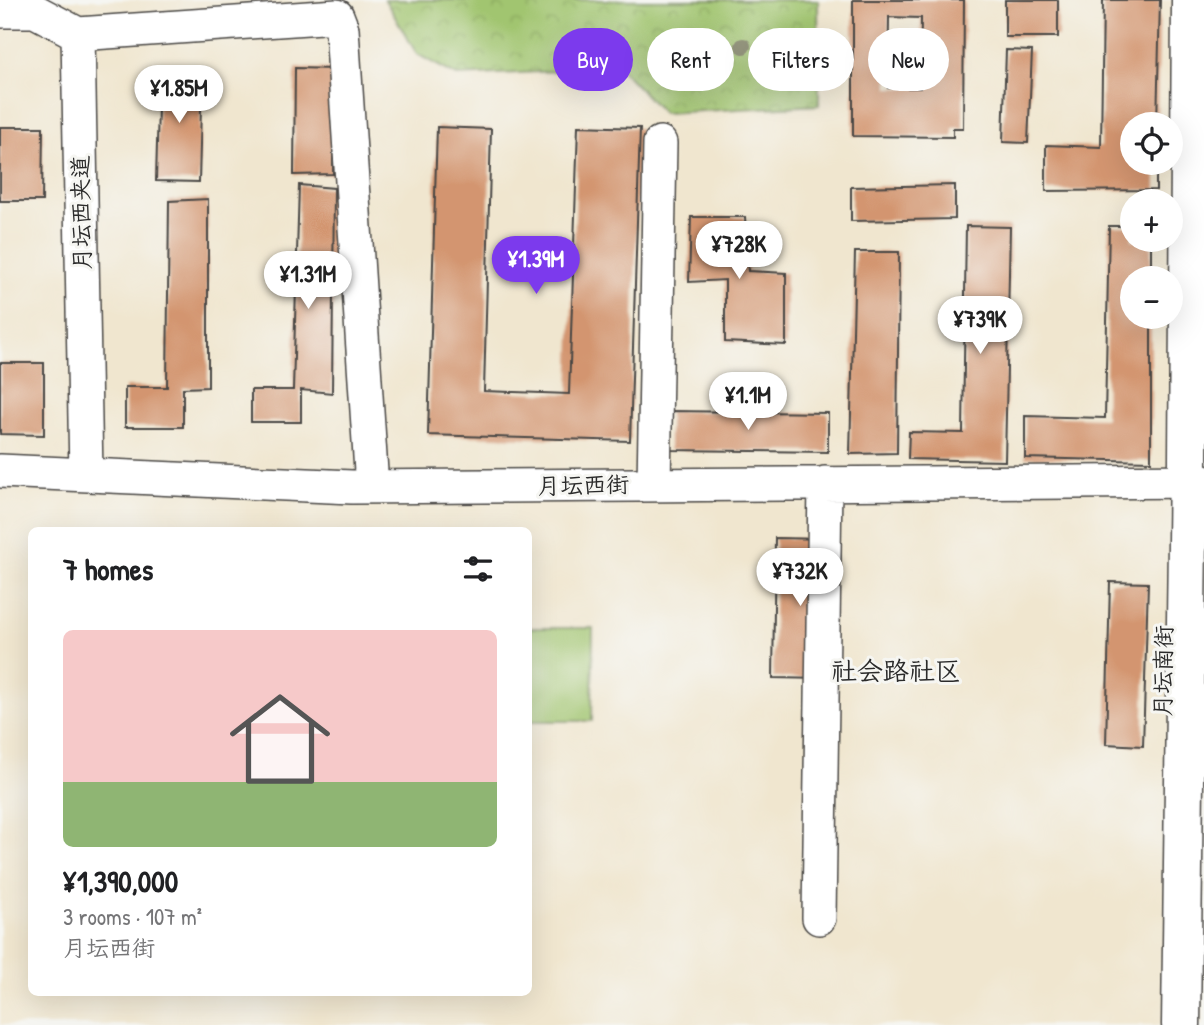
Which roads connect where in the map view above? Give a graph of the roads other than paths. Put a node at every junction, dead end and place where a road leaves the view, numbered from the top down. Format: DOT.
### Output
graph roads {
  1 [pos="1169,0"];
  2 [pos="1191,0"];
  3 [pos="0,11"];
  4 [pos="78,34"];
  5 [pos="1168,112"];
  6 [pos="660,143"];
  7 [pos="1168,329"];
  8 [pos="0,471"];
  9 [pos="86,475"];
  10 [pos="1186,481"];
  11 [pos="825,483"];
  12 [pos="654,485"];
  13 [pos="372,487"];
  14 [pos="818,918"];
  15 [pos="1158,1025"];
  16 [pos="1181,1025"];
  1 -- 5 [label="main road"];
  2 -- 10 [label="main road, 月坛南街"];
  3 -- 4 [label="street"];
  4 -- 9 [label="street, 月坛西夹道"];
  4 -- 13 [label="street"];
  6 -- 12 [label="street"];
  7 -- 10 [label="main road, 月坛南街"];
  8 -- 9 [label="street, 月坛西街"];
  9 -- 13 [label="street, 月坛西街"];
  10 -- 11 [label="street, 月坛西街"];
  10 -- 15 [label="main road, 月坛南街"];
  10 -- 16 [label="main road, 月坛南街"];
  11 -- 12 [label="street, 月坛西街"];
  11 -- 14 [label="street"];
  12 -- 13 [label="street, 月坛西街"];
}
